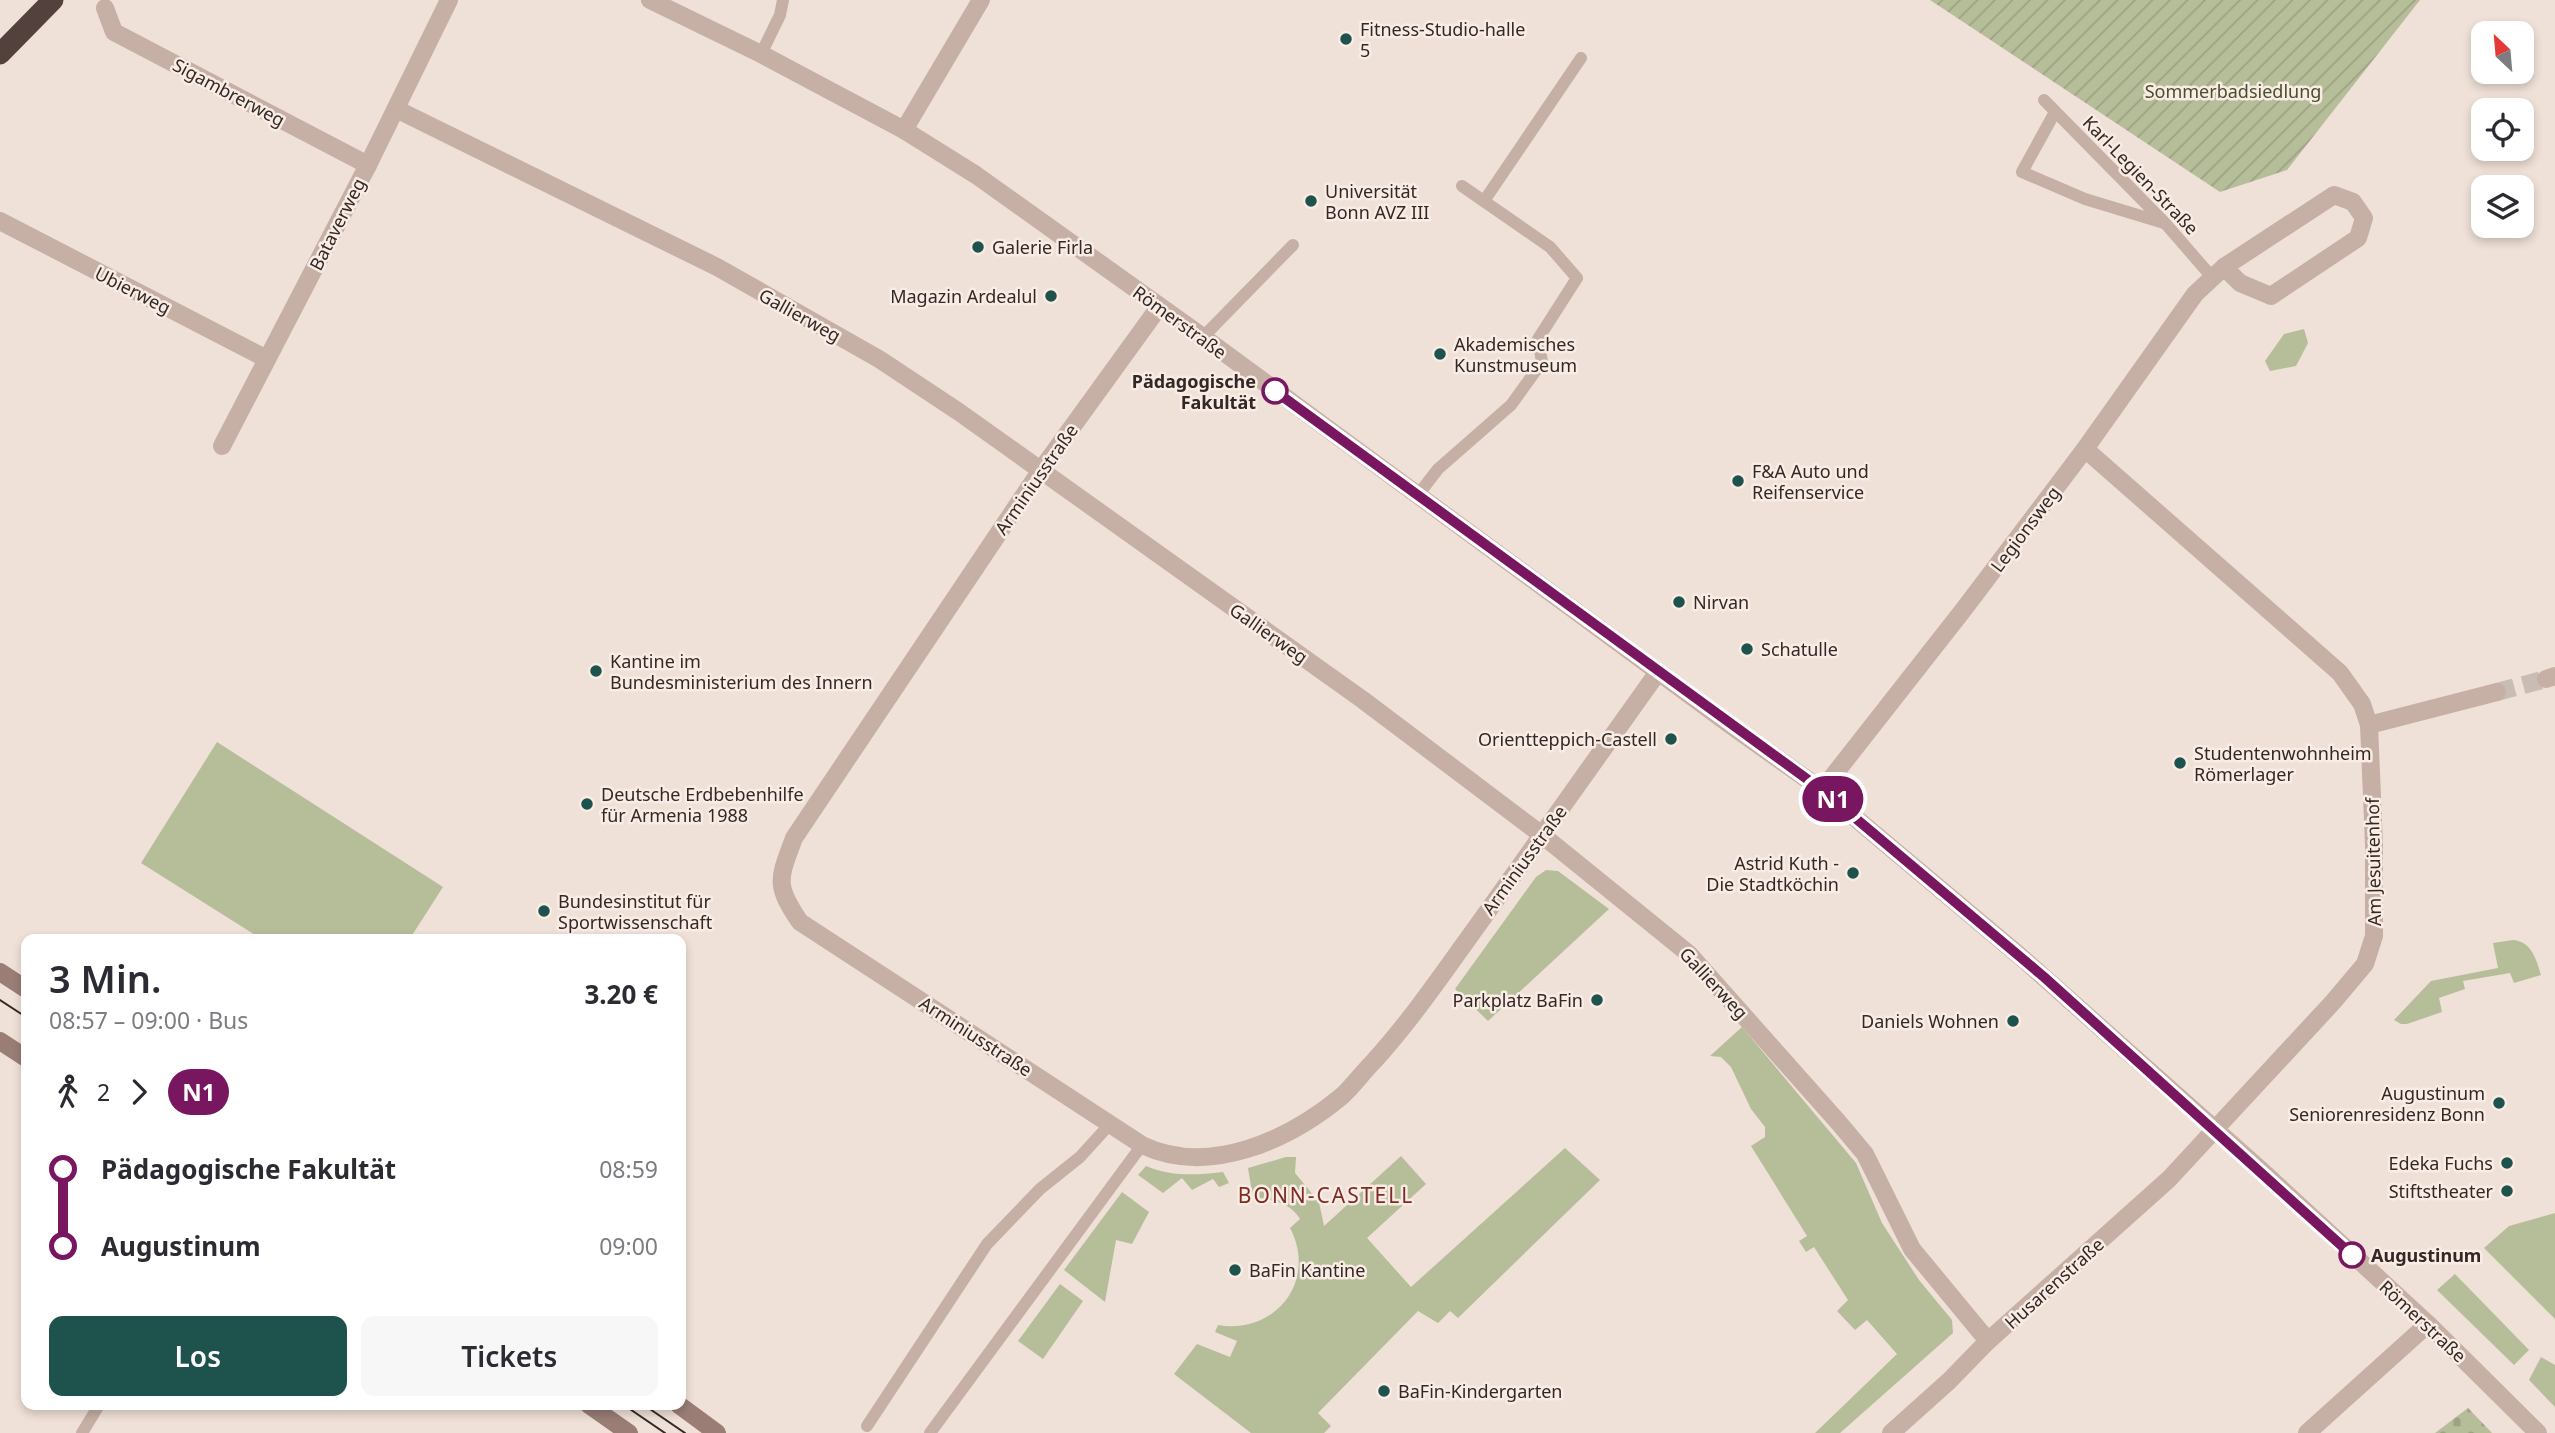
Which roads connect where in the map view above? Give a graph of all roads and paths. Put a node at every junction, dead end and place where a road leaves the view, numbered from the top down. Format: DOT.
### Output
graph roads {
  1 [pos="53,0"];
  2 [pos="449,0"];
  3 [pos="650,0"];
  4 [pos="783,0"];
  5 [pos="981,0"];
  6 [pos="105,8"];
  7 [pos="0,54"];
  8 [pos="761,54"];
  9 [pos="1581,58"];
  10 [pos="2044,100"];
  11 [pos="396,109"];
  12 [pos="2055,112"];
  13 [pos="904,130"];
  14 [pos="368,165"];
  15 [pos="1462,186"];
  16 [pos="1484,201"];
  17 [pos="0,221"];
  18 [pos="2165,223"];
  19 [pos="1293,245"];
  20 [pos="2218,272"];
  21 [pos="1159,307"];
  22 [pos="1203,337"];
  23 [pos="267,359"];
  24 [pos="222,446"];
  25 [pos="2085,449"];
  26 [pos="1041,470"];
  27 [pos="1418,495"];
  28 [pos="1658,672"];
  29 [pos="2497,692"];
  30 [pos="2369,725"];
  31 [pos="1822,790"];
  32 [pos="1542,835"];
  33 [pos="0,972"];
  34 [pos="21,986"];
  35 [pos="0,1041"];
  36 [pos="21,1055"];
  37 [pos="1110,1124"];
  38 [pos="2216,1131"];
  39 [pos="1142,1145"];
  40 [pos="2428,1324"];
  41 [pos="1988,1341"];
  42 [pos="96,1410"];
  43 [pos="596,1410"];
  44 [pos="686,1410"];
  45 [pos="867,1426"];
  46 [pos="82,1433"];
  47 [pos="629,1433"];
  48 [pos="718,1433"];
  49 [pos="930,1433"];
  50 [pos="1891,1433"];
  51 [pos="2307,1433"];
  52 [pos="2538,1433"];
  1 -- 7 [label="highway"];
  2 -- 11 [label="street, Bataverweg"];
  3 -- 8 [label="street, Römerstraße"];
  4 -- 8 [label="lane"];
  5 -- 13 [label="street"];
  6 -- 14 [label="street, Sigambrerweg"];
  8 -- 13 [label="street, Römerstraße"];
  9 -- 16 [label="lane"];
  10 -- 12 [label="lane, Karl-Legien-Straße"];
  11 -- 14 [label="street, Bataverweg"];
  11 -- 26 [label="street, Gallierweg"];
  12 -- 18 [label="lane, Karl-Legien-Straße"];
  12 -- 18 [label="lane"];
  13 -- 21 [label="street, Römerstraße"];
  14 -- 23 [label="street, Bataverweg"];
  15 -- 16 [label="lane"];
  16 -- 27 [label="lane"];
  17 -- 23 [label="street, Ubierweg"];
  18 -- 20 [label="lane, Karl-Legien-Straße"];
  19 -- 22 [label="lane"];
  20 -- 20 [label="street, Legionsweg"];
  20 -- 25 [label="street, Legionsweg"];
  21 -- 22 [label="street, Römerstraße"];
  21 -- 26 [label="street, Arminiusstraße"];
  22 -- 27 [label="street, Römerstraße"];
  23 -- 24 [label="street, Bataverweg"];
  25 -- 30 [label="street, Am Jesuitenhof"];
  25 -- 31 [label="street, Legionsweg"];
  26 -- 32 [label="street, Gallierweg"];
  26 -- 37 [label="street, Arminiusstraße"];
  27 -- 28 [label="street, Römerstraße"];
  28 -- 31 [label="street, Römerstraße"];
  28 -- 32 [label="street, Arminiusstraße"];
  29 -- 30 [label="street"];
  30 -- 38 [label="street, Am Jesuitenhof"];
  31 -- 38 [label="street, Römerstraße"];
  32 -- 39 [label="street, Arminiusstraße"];
  32 -- 41 [label="street, Gallierweg"];
  33 -- 34 [label="main road"];
  35 -- 36 [label="main road"];
  37 -- 39 [label="street, Arminiusstraße"];
  37 -- 45 [label="lane"];
  38 -- 40 [label="street, Römerstraße"];
  38 -- 41 [label="street, Husarenstraße"];
  39 -- 49 [label="lane"];
  40 -- 51 [label="street"];
  40 -- 52 [label="street, Römerstraße"];
  41 -- 50 [label="street, Husarenstraße"];
  42 -- 46 [label="lane"];
  43 -- 47 [label="main road"];
  44 -- 48 [label="main road"];
}
